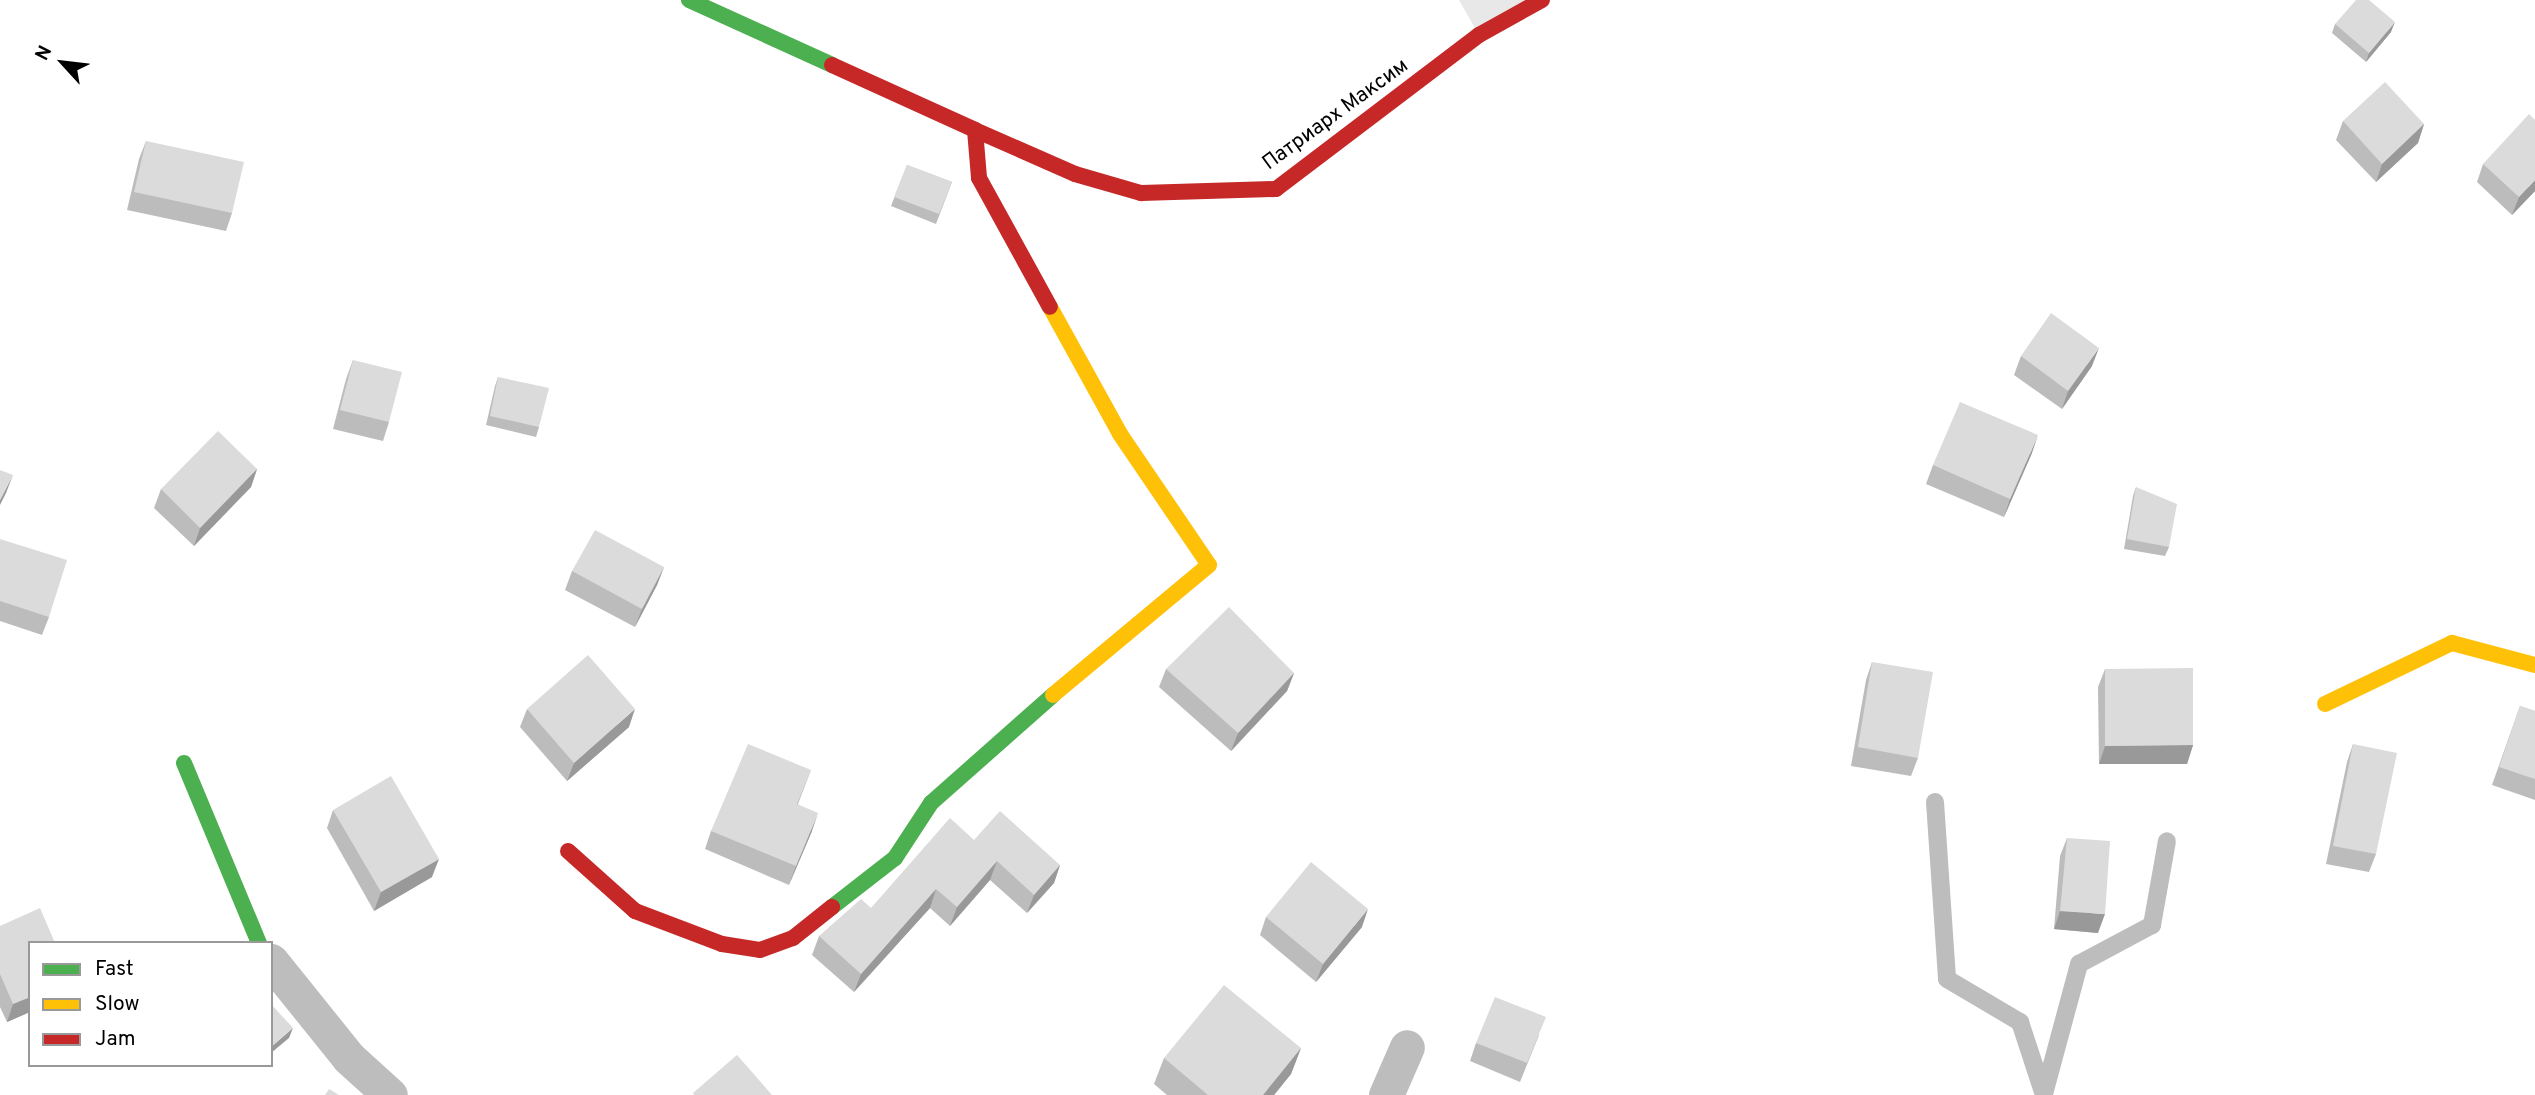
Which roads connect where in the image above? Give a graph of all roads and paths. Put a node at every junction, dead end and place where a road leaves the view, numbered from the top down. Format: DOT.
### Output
graph roads {
  1 [pos="689,0"];
  2 [pos="1542,0"];
  3 [pos="975,130"];
  4 [pos="2535,665"];
  5 [pos="2325,704"];
  6 [pos="184,763"];
  7 [pos="1935,802"];
  8 [pos="2167,841"];
  9 [pos="568,851"];
  10 [pos="258,941"];
  11 [pos="273,963"];
  12 [pos="1407,1047"];
  13 [pos="390,1095"];
  14 [pos="1386,1095"];
  15 [pos="2044,1095"];
  1 -- 3 [label="street, Патриарх Максим"];
  2 -- 3 [label="street, Патриарх Максим"];
  3 -- 9 [label="street"];
  4 -- 5 [label="street"];
  6 -- 10 [label="street"];
  7 -- 15 [label="lane"];
  8 -- 15 [label="lane"];
  11 -- 13 [label="street"];
  12 -- 14 [label="street"];
}
